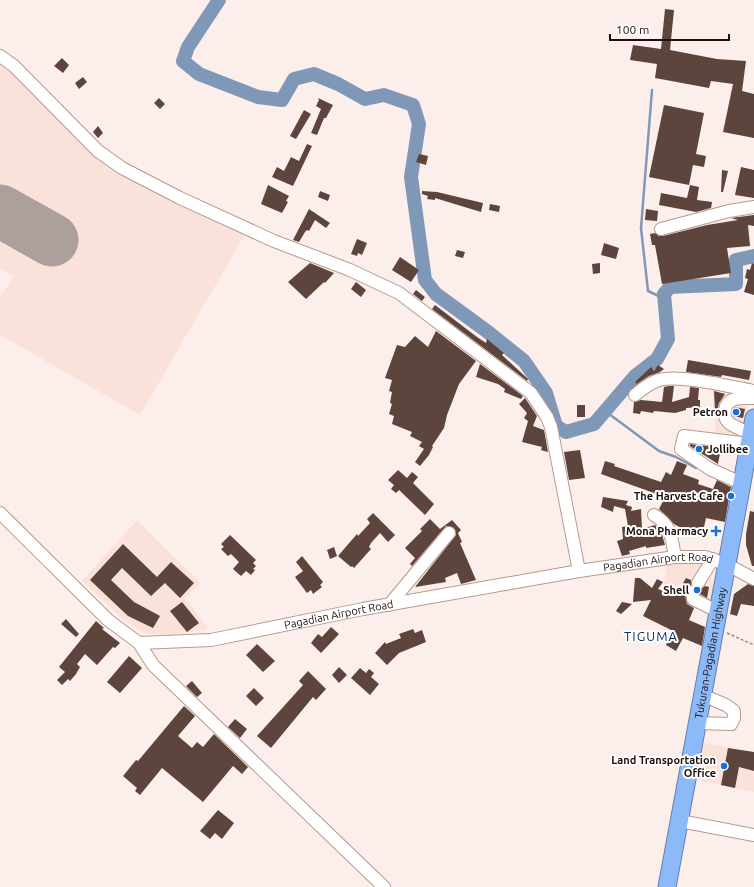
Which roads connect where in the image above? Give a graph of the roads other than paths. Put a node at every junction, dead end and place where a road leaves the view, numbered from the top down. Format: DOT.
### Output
graph roads {
  1 [pos="0,56"];
  2 [pos="754,207"];
  3 [pos="661,229"];
  4 [pos="754,391"];
  5 [pos="635,395"];
  6 [pos="754,398"];
  7 [pos="751,432"];
  8 [pos="749,463"];
  9 [pos="741,483"];
  10 [pos="0,513"];
  11 [pos="654,515"];
  12 [pos="449,533"];
  13 [pos="675,556"];
  14 [pos="726,565"];
  15 [pos="579,571"];
  16 [pos="754,574"];
  17 [pos="754,579"];
  18 [pos="389,605"];
  19 [pos="716,619"];
  20 [pos="139,643"];
  21 [pos="702,695"];
  22 [pos="697,723"];
  23 [pos="680,821"];
  24 [pos="754,835"];
  25 [pos="384,887"];
  26 [pos="667,887"];
  1 -- 15 [label="street"];
  2 -- 3 [label="street"];
  4 -- 5 [label="street"];
  6 -- 7 [label="street"];
  7 -- 8 [label="highway, Tukuran-Pagadian Highway"];
  7 -- 9 [label="street"];
  8 -- 9 [label="highway, Tukuran-Pagadian Highway"];
  9 -- 14 [label="highway, Tukuran-Pagadian Highway"];
  10 -- 20 [label="street"];
  11 -- 13 [label="street"];
  12 -- 18 [label="street"];
  13 -- 14 [label="street, Pagadian Airport Road"];
  13 -- 15 [label="street, Pagadian Airport Road"];
  14 -- 16 [label="street, Pagadian Airport Road"];
  14 -- 17 [label="street"];
  14 -- 19 [label="highway, Tukuran-Pagadian Highway"];
  14 -- 19 [label="street"];
  15 -- 18 [label="street, Pagadian Airport Road"];
  18 -- 20 [label="street, Pagadian Airport Road"];
  19 -- 21 [label="highway, Tukuran-Pagadian Highway"];
  20 -- 25 [label="street"];
  21 -- 22 [label="highway, Tukuran-Pagadian Highway"];
  21 -- 22 [label="street"];
  22 -- 23 [label="highway, Tukuran-Pagadian Highway"];
  23 -- 24 [label="street"];
  23 -- 26 [label="highway, Tukuran-Pagadian Highway"];
}
